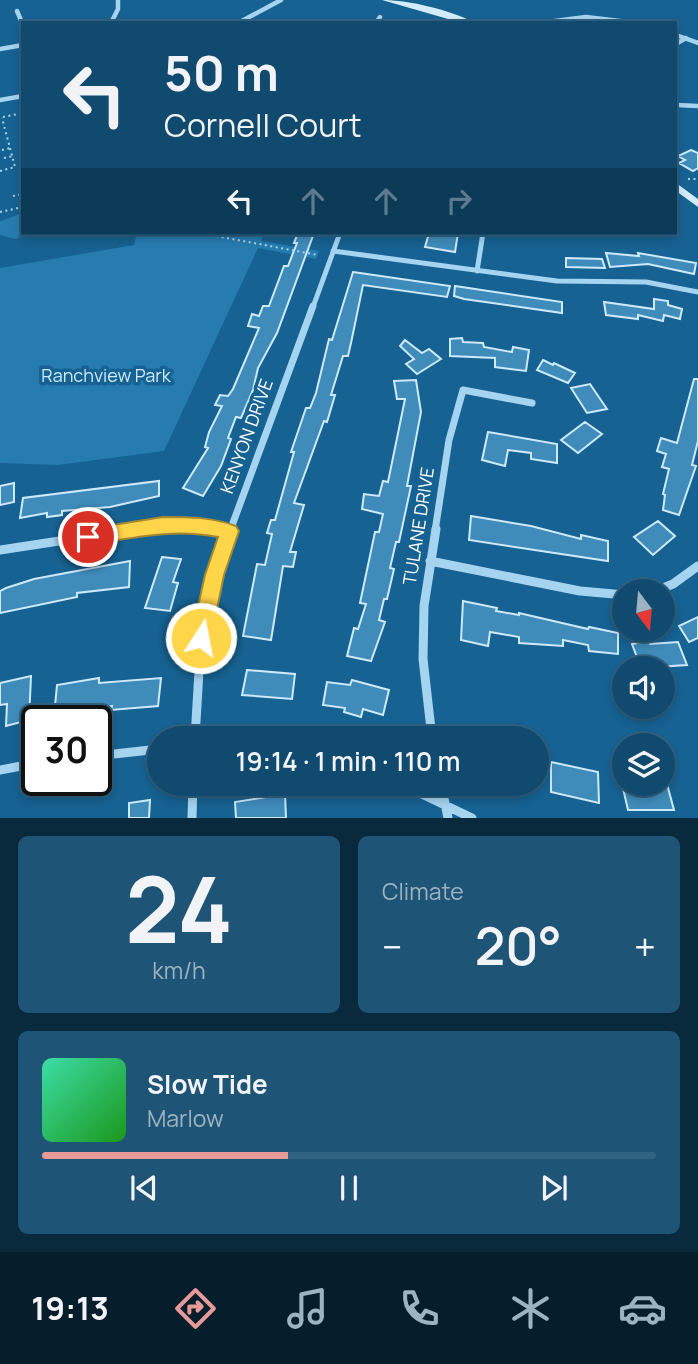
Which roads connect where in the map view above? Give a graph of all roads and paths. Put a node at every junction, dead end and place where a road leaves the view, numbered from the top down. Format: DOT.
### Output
graph roads {
  1 [pos="118,0"];
  2 [pos="281,0"];
  3 [pos="386,0"];
  4 [pos="17,11"];
  5 [pos="380,17"];
  6 [pos="21,21"];
  7 [pos="112,21"];
  8 [pos="242,21"];
  9 [pos="377,21"];
  10 [pos="465,21"];
  11 [pos="555,21"];
  12 [pos="620,21"];
  13 [pos="677,35"];
  14 [pos="686,38"];
  15 [pos="677,43"];
  16 [pos="698,43"];
  17 [pos="21,45"];
  18 [pos="0,49"];
  19 [pos="21,96"];
  20 [pos="0,100"];
  21 [pos="677,105"];
  22 [pos="698,106"];
  23 [pos="21,115"];
  24 [pos="1,118"];
  25 [pos="6,134"];
  26 [pos="0,135"];
  27 [pos="10,148"];
  28 [pos="2,150"];
  29 [pos="13,156"];
  30 [pos="4,158"];
  31 [pos="0,171"];
  32 [pos="698,179"];
  33 [pos="688,180"];
  34 [pos="677,187"];
  35 [pos="21,194"];
  36 [pos="13,196"];
  37 [pos="698,204"];
  38 [pos="21,207"];
  39 [pos="0,212"];
  40 [pos="211,235"];
  41 [pos="339,235"];
  42 [pos="483,235"];
  43 [pos="333,251"];
  44 [pos="318,255"];
  45 [pos="477,271"];
  46 [pos="698,292"];
  47 [pos="532,403"];
  48 [pos="229,531"];
  49 [pos="0,550"];
  50 [pos="430,561"];
  51 [pos="698,566"];
  52 [pos="676,582"];
  53 [pos="612,594"];
  54 [pos="196,726"];
  55 [pos="431,726"];
  56 [pos="147,750"];
  57 [pos="112,754"];
  58 [pos="21,766"];
  59 [pos="0,770"];
  60 [pos="193,796"];
  61 [pos="426,796"];
  62 [pos="443,796"];
  63 [pos="445,805"];
  64 [pos="192,818"];
  65 [pos="448,818"];
  66 [pos="472,818"];
  1 -- 7 [label="street"];
  2 -- 8 [label="street"];
  3 -- 10 [label="street"];
  4 -- 6 [label="street"];
  5 -- 9 [label="street"];
  11 -- 12 [label="street"];
  13 -- 14 [label="street"];
  14 -- 15 [label="street"];
  14 -- 16 [label="street"];
  17 -- 18 [label="street"];
  19 -- 20 [label="street"];
  21 -- 22 [label="street"];
  23 -- 24 [label="path"];
  24 -- 25 [label="path"];
  25 -- 26 [label="path"];
  25 -- 27 [label="path"];
  27 -- 28 [label="path"];
  27 -- 29 [label="path"];
  29 -- 30 [label="path"];
  29 -- 31 [label="path"];
  32 -- 33 [label="path"];
  34 -- 37 [label="street"];
  35 -- 36 [label="path"];
  38 -- 39 [label="path"];
  40 -- 44 [label="path"];
  41 -- 43 [label="street, KENYON DRIVE"];
  42 -- 45 [label="street"];
  43 -- 45 [label="street"];
  43 -- 48 [label="street, KENYON DRIVE"];
  45 -- 46 [label="street"];
  47 -- 50 [label="street, TULANE DRIVE"];
  48 -- 49 [label="street"];
  48 -- 54 [label="street, KENYON DRIVE"];
  50 -- 53 [label="street"];
  50 -- 55 [label="street, TULANE DRIVE"];
  51 -- 52 [label="street"];
  56 -- 57 [label="street"];
  58 -- 59 [label="street"];
  60 -- 64 [label="street"];
  61 -- 63 [label="street"];
  62 -- 63 [label="street"];
  63 -- 65 [label="street"];
  63 -- 66 [label="street"];
}
